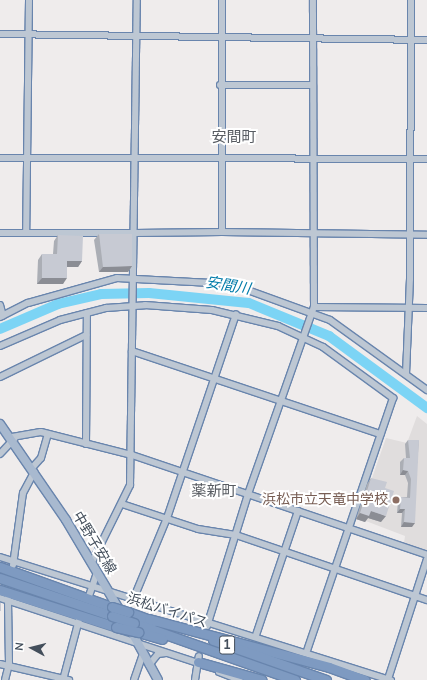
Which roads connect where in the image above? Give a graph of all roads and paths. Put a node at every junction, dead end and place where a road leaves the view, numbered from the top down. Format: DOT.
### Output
graph roads {
  1 [pos="29,0"];
  2 [pos="137,0"];
  3 [pos="222,0"];
  4 [pos="313,0"];
  5 [pos="411,0"];
  6 [pos="0,34"];
  7 [pos="29,34"];
  8 [pos="136,36"];
  9 [pos="222,37"];
  10 [pos="312,39"];
  11 [pos="410,40"];
  12 [pos="427,40"];
  13 [pos="220,85"];
  14 [pos="312,85"];
  15 [pos="26,157"];
  16 [pos="134,157"];
  17 [pos="313,157"];
  18 [pos="0,158"];
  19 [pos="222,158"];
  20 [pos="409,158"];
  21 [pos="427,159"];
  22 [pos="222,232"];
  23 [pos="0,233"];
  24 [pos="26,233"];
  25 [pos="135,233"];
  26 [pos="314,234"];
  27 [pos="411,234"];
  28 [pos="427,235"];
  29 [pos="133,278"];
  30 [pos="0,305"];
  31 [pos="132,305"];
  32 [pos="408,308"];
  33 [pos="427,308"];
  34 [pos="313,310"];
  35 [pos="87,313"];
  36 [pos="236,314"];
  37 [pos="1,316"];
  38 [pos="86,335"];
  39 [pos="302,337"];
  40 [pos="0,346"];
  41 [pos="132,351"];
  42 [pos="406,374"];
  43 [pos="0,377"];
  44 [pos="216,378"];
  45 [pos="427,390"];
  46 [pos="280,400"];
  47 [pos="0,424"];
  48 [pos="48,434"];
  49 [pos="380,434"];
  50 [pos="13,438"];
  51 [pos="86,444"];
  52 [pos="0,454"];
  53 [pos="132,455"];
  54 [pos="33,470"];
  55 [pos="182,472"];
  56 [pos="248,494"];
  57 [pos="122,504"];
  58 [pos="298,511"];
  59 [pos="167,518"];
  60 [pos="349,528"];
  61 [pos="236,535"];
  62 [pos="284,551"];
  63 [pos="427,556"];
  64 [pos="0,558"];
  65 [pos="427,559"];
  66 [pos="92,562"];
  67 [pos="13,564"];
  68 [pos="0,568"];
  69 [pos="335,568"];
  70 [pos="97,573"];
  71 [pos="0,578"];
  72 [pos="92,588"];
  73 [pos="0,590"];
  74 [pos="110,594"];
  75 [pos="415,595"];
  76 [pos="89,596"];
  77 [pos="0,598"];
  78 [pos="7,598"];
  79 [pos="133,600"];
  80 [pos="427,600"];
  81 [pos="112,611"];
  82 [pos="148,619"];
  83 [pos="79,620"];
  84 [pos="208,624"];
  85 [pos="136,632"];
  86 [pos="256,635"];
  87 [pos="307,651"];
  88 [pos="143,654"];
  89 [pos="174,654"];
  90 [pos="324,657"];
  91 [pos="198,659"];
  92 [pos="0,664"];
  93 [pos="9,664"];
  94 [pos="149,665"];
  95 [pos="378,675"];
  96 [pos="223,677"];
  97 [pos="349,677"];
  98 [pos="390,679"];
  99 [pos="5,680"];
  100 [pos="65,680"];
  101 [pos="134,680"];
  102 [pos="158,680"];
  103 [pos="195,680"];
  104 [pos="240,680"];
  105 [pos="262,680"];
  106 [pos="295,680"];
  107 [pos="326,680"];
  108 [pos="365,680"];
  1 -- 7 [label="street"];
  2 -- 8 [label="street"];
  3 -- 9 [label="street"];
  4 -- 10 [label="street"];
  5 -- 11 [label="street"];
  6 -- 7 [label="street"];
  7 -- 8 [label="street"];
  7 -- 15 [label="street"];
  8 -- 9 [label="street"];
  8 -- 16 [label="street"];
  9 -- 10 [label="street"];
  9 -- 13 [label="street"];
  10 -- 11 [label="street"];
  10 -- 14 [label="street"];
  11 -- 12 [label="street"];
  11 -- 20 [label="street"];
  13 -- 14 [label="street"];
  13 -- 19 [label="street"];
  14 -- 17 [label="street"];
  15 -- 16 [label="street"];
  15 -- 18 [label="street"];
  15 -- 24 [label="street"];
  16 -- 19 [label="street"];
  16 -- 25 [label="street"];
  17 -- 19 [label="street"];
  17 -- 20 [label="street"];
  17 -- 26 [label="street"];
  19 -- 22 [label="street"];
  20 -- 21 [label="street"];
  20 -- 27 [label="street"];
  22 -- 25 [label="street"];
  22 -- 26 [label="street"];
  23 -- 24 [label="street"];
  24 -- 25 [label="street"];
  25 -- 29 [label="street"];
  26 -- 27 [label="street"];
  26 -- 34 [label="street"];
  27 -- 28 [label="street"];
  27 -- 32 [label="street"];
  29 -- 31 [label="street"];
  29 -- 34 [label="street"];
  29 -- 37 [label="street"];
  30 -- 37 [label="street"];
  31 -- 35 [label="street"];
  31 -- 36 [label="street"];
  31 -- 41 [label="street"];
  32 -- 33 [label="street"];
  32 -- 34 [label="street"];
  32 -- 42 [label="street"];
  34 -- 39 [label="street"];
  34 -- 42 [label="street"];
  35 -- 38 [label="street"];
  35 -- 40 [label="street"];
  36 -- 39 [label="street"];
  36 -- 44 [label="street"];
  38 -- 43 [label="street"];
  38 -- 51 [label="street"];
  39 -- 46 [label="street"];
  39 -- 49 [label="street"];
  41 -- 44 [label="street"];
  41 -- 53 [label="street"];
  42 -- 45 [label="street"];
  44 -- 46 [label="street"];
  44 -- 55 [label="street"];
  46 -- 49 [label="street"];
  46 -- 56 [label="street"];
  47 -- 50 [label="main road, 中野子安線"];
  48 -- 50 [label="street"];
  48 -- 51 [label="street"];
  48 -- 54 [label="street"];
  49 -- 60 [label="street"];
  50 -- 52 [label="street"];
  50 -- 54 [label="main road, 中野子安線"];
  51 -- 53 [label="street"];
  53 -- 55 [label="street"];
  53 -- 57 [label="street"];
  54 -- 66 [label="main road, 中野子安線"];
  54 -- 67 [label="street"];
  55 -- 56 [label="street"];
  55 -- 59 [label="street"];
  56 -- 58 [label="street"];
  56 -- 61 [label="street"];
  57 -- 59 [label="street"];
  57 -- 66 [label="street"];
  58 -- 60 [label="street"];
  58 -- 62 [label="street"];
  59 -- 61 [label="street"];
  59 -- 79 [label="street"];
  60 -- 63 [label="street"];
  60 -- 69 [label="street"];
  61 -- 62 [label="street"];
  61 -- 84 [label="street"];
  62 -- 69 [label="street"];
  62 -- 86 [label="street"];
  64 -- 67 [label="street"];
  65 -- 75 [label="street"];
  66 -- 70 [label="main road, 中野子安線"];
  67 -- 72 [label="street"];
  68 -- 81 [label="highway, 浜松バイパス / 1"];
  69 -- 75 [label="street"];
  69 -- 87 [label="street"];
  70 -- 72 [label="street"];
  70 -- 74 [label="main road, 中野子安線"];
  71 -- 81 [label="highway, 浜松バイパス / 1"];
  72 -- 74 [label="street"];
  72 -- 76 [label="street"];
  73 -- 85 [label="highway, 1, bridge"];
  74 -- 79 [label="street"];
  74 -- 85 [label="main road, 中野子安線"];
  75 -- 80 [label="street"];
  75 -- 98 [label="street"];
  77 -- 78 [label="street"];
  78 -- 83 [label="street"];
  78 -- 93 [label="street"];
  79 -- 84 [label="street"];
  81 -- 82 [label="highway, 浜松バイパス / 1, bridge"];
  81 -- 85 [label="highway, 浜松バイパス / 1, bridge"];
  82 -- 97 [label="highway, 1"];
  82 -- 107 [label="highway, 浜松バイパス / 1"];
  83 -- 85 [label="street"];
  83 -- 100 [label="street"];
  84 -- 86 [label="street"];
  85 -- 88 [label="main road, 中野子安線"];
  85 -- 89 [label="street"];
  85 -- 106 [label="highway, 1"];
  86 -- 87 [label="street"];
  87 -- 90 [label="street"];
  88 -- 94 [label="main road, 中野子安線"];
  88 -- 101 [label="street"];
  89 -- 91 [label="street"];
  89 -- 94 [label="street"];
  90 -- 95 [label="street"];
  90 -- 97 [label="street"];
  91 -- 96 [label="street"];
  91 -- 103 [label="street"];
  91 -- 105 [label="highway"];
  92 -- 93 [label="street"];
  93 -- 99 [label="street"];
  93 -- 100 [label="street"];
  94 -- 102 [label="main road, 中野子安線"];
  95 -- 97 [label="street"];
  95 -- 98 [label="street"];
  96 -- 104 [label="street"];
  97 -- 108 [label="highway"];
}
